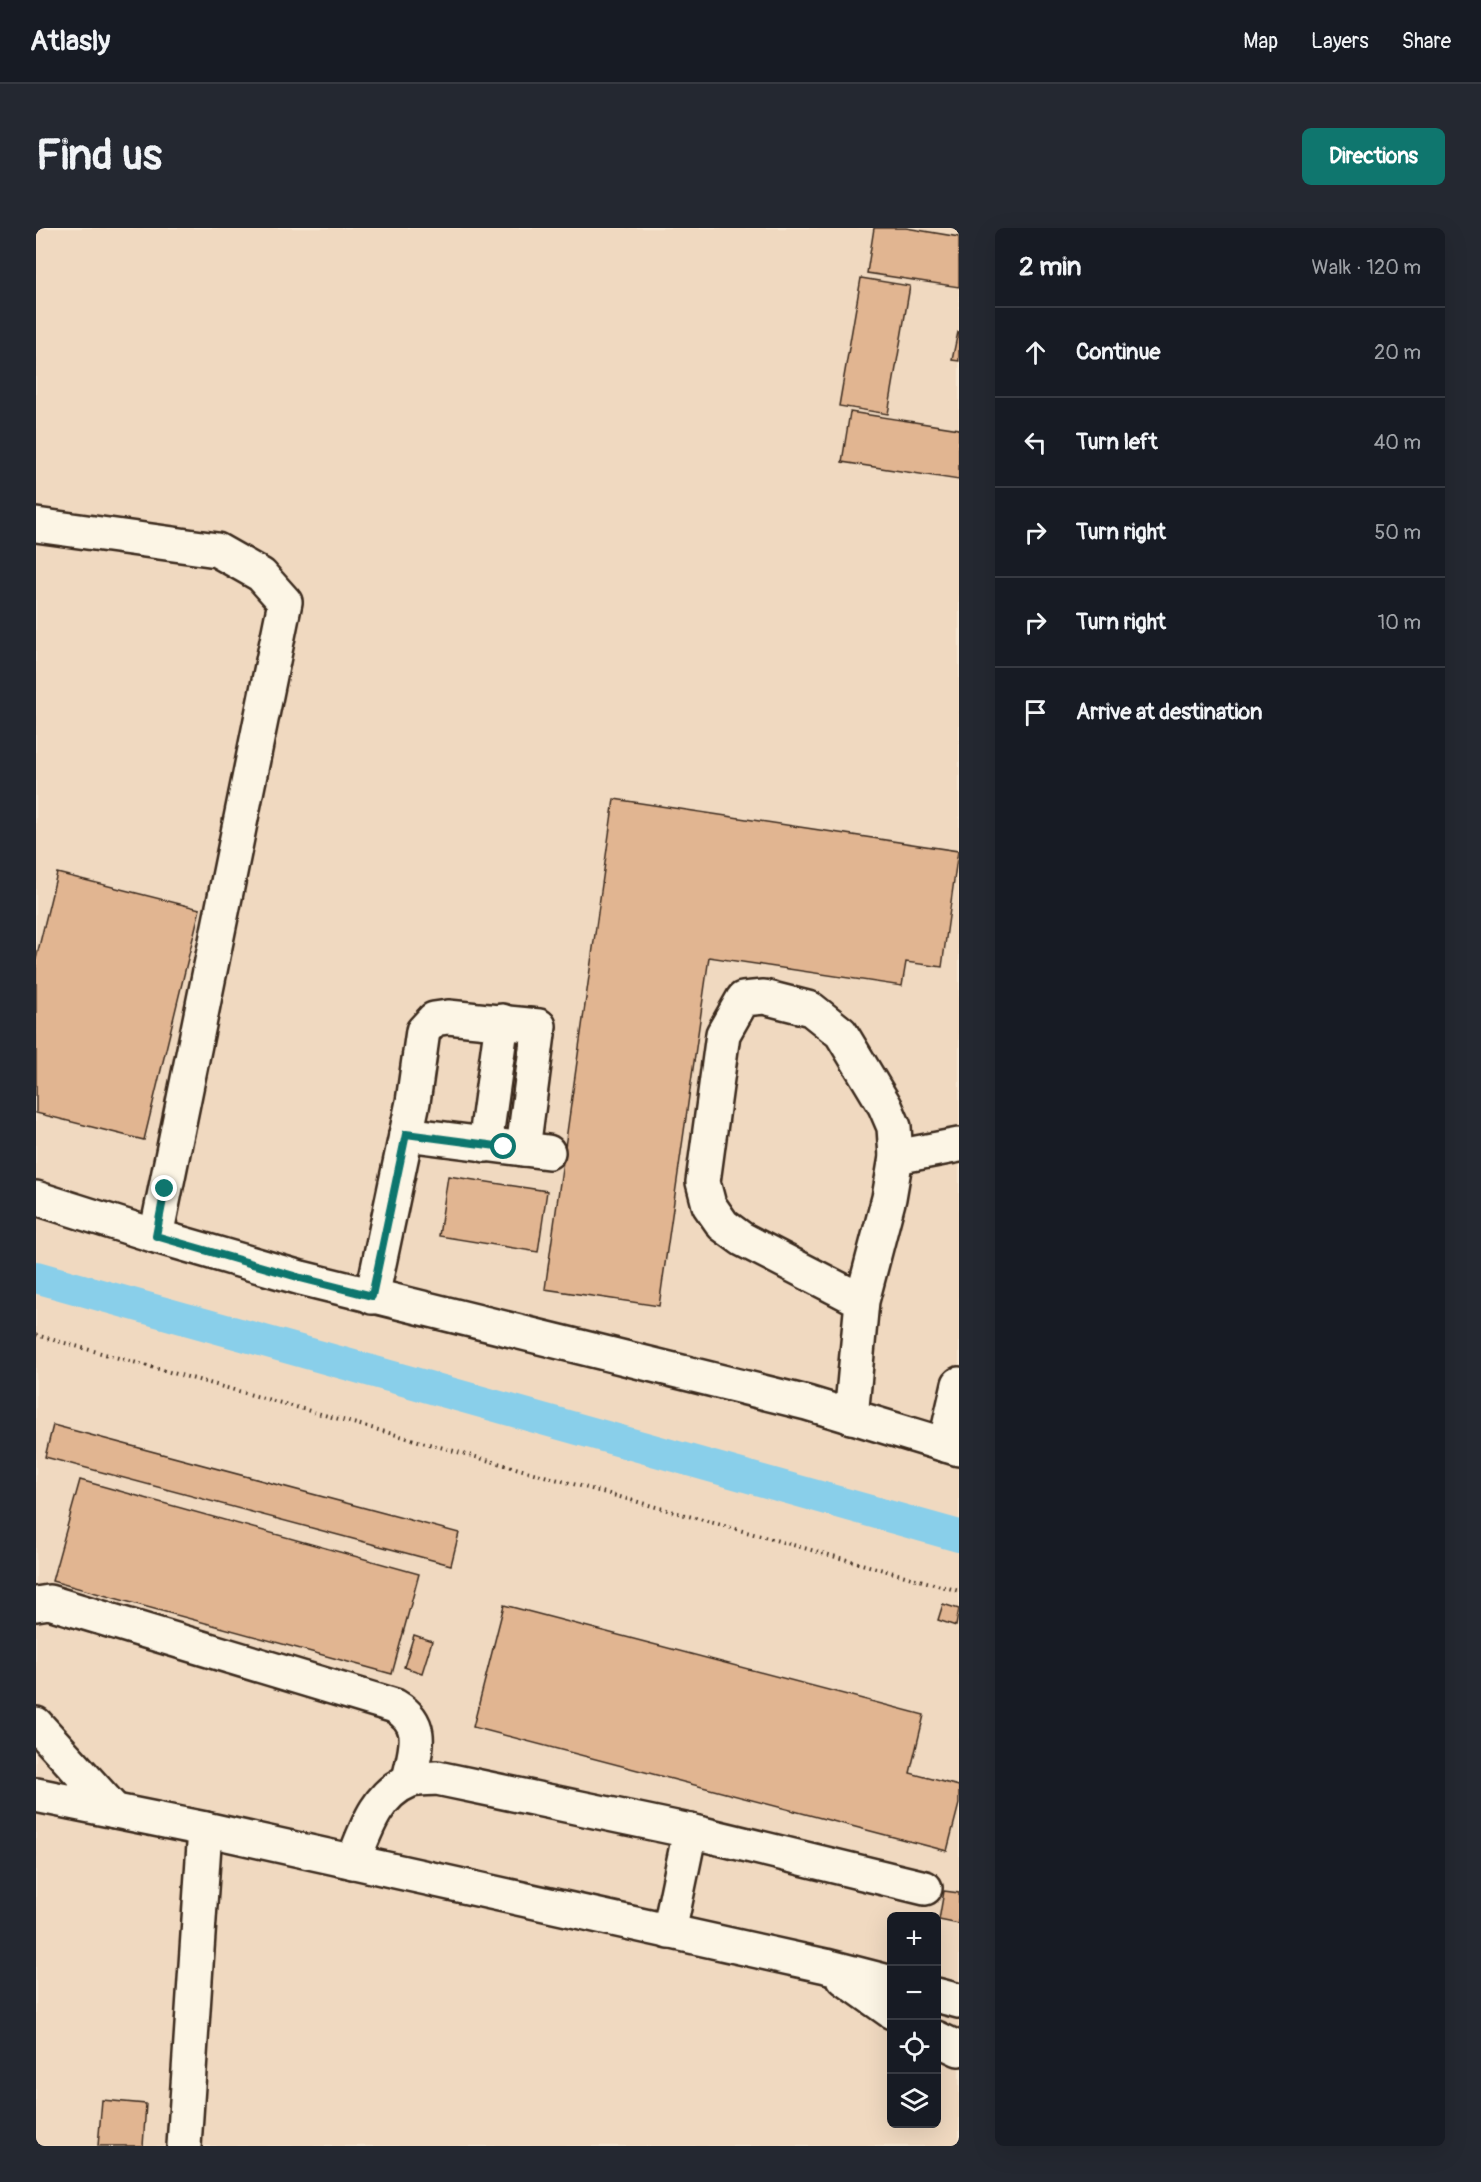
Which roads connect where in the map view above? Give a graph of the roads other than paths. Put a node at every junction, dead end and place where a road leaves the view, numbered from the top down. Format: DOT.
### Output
graph roads {
  1 [pos="36,525"];
  2 [pos="502,1021"];
  3 [pos="406,1134"];
  4 [pos="485,1144"];
  5 [pos="959,1145"];
  6 [pos="896,1157"];
  7 [pos="36,1198"];
  8 [pos="156,1236"];
  9 [pos="372,1296"];
  10 [pos="862,1301"];
  11 [pos="959,1384"];
  12 [pos="851,1417"];
  13 [pos="952,1447"];
  14 [pos="36,1604"];
  15 [pos="36,1724"];
  16 [pos="410,1780"];
  17 [pos="36,1795"];
  18 [pos="115,1811"];
  19 [pos="205,1829"];
  20 [pos="690,1831"];
  21 [pos="353,1862"];
  22 [pos="925,1888"];
  23 [pos="669,1932"];
  24 [pos="826,1966"];
  25 [pos="887,1982"];
  26 [pos="941,1996"];
  27 [pos="959,2001"];
  28 [pos="887,2009"];
  29 [pos="941,2040"];
  30 [pos="959,2049"];
  31 [pos="184,2146"];
  1 -- 8 [label="lane"];
  2 -- 3 [label="lane"];
  2 -- 4 [label="lane"];
  2 -- 4 [label="lane"];
  3 -- 4 [label="lane"];
  3 -- 9 [label="lane"];
  5 -- 6 [label="lane"];
  6 -- 10 [label="lane"];
  6 -- 10 [label="lane"];
  7 -- 8 [label="lane"];
  8 -- 9 [label="lane"];
  9 -- 12 [label="lane"];
  10 -- 12 [label="lane"];
  11 -- 13 [label="lane"];
  12 -- 13 [label="lane"];
  14 -- 16 [label="lane"];
  15 -- 18 [label="lane"];
  16 -- 20 [label="lane"];
  16 -- 21 [label="lane"];
  17 -- 18 [label="lane"];
  18 -- 19 [label="lane"];
  19 -- 21 [label="lane"];
  19 -- 31 [label="lane"];
  20 -- 22 [label="lane"];
  20 -- 23 [label="lane"];
  21 -- 23 [label="lane"];
  23 -- 24 [label="lane"];
  24 -- 25 [label="lane"];
  24 -- 28 [label="lane"];
  26 -- 27 [label="lane"];
  29 -- 30 [label="lane"];
}
